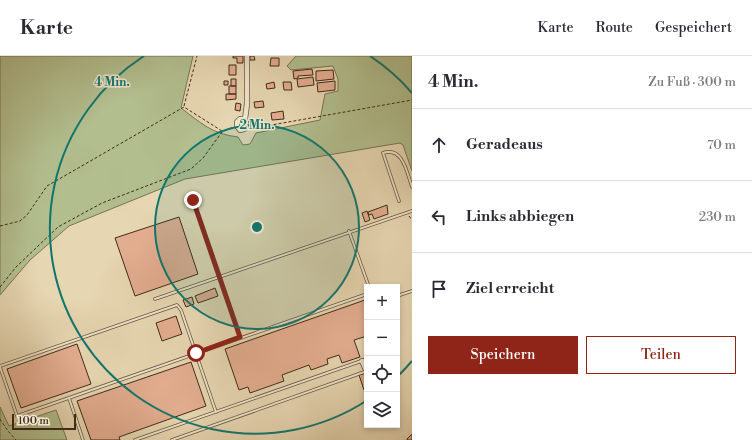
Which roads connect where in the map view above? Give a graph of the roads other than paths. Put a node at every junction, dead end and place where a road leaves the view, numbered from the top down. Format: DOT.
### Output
graph roads {
  1 [pos="247,56"];
  2 [pos="245,120"];
  3 [pos="412,187"];
  4 [pos="193,200"];
  5 [pos="399,201"];
  6 [pos="412,211"];
  7 [pos="350,232"];
  8 [pos="220,276"];
  9 [pos="369,284"];
  10 [pos="412,291"];
  11 [pos="364,295"];
  12 [pos="400,295"];
  13 [pos="155,299"];
  14 [pos="240,337"];
  15 [pos="196,353"];
  16 [pos="364,360"];
  17 [pos="0,366"];
  18 [pos="364,372"];
  19 [pos="69,398"];
  20 [pos="216,412"];
  21 [pos="83,440"];
  22 [pos="135,440"];
  23 [pos="172,440"];
  1 -- 2 [label="street"];
  2 -- 2 [label="street"];
  3 -- 5 [label="lane"];
  4 -- 8 [label="lane"];
  6 -- 7 [label="lane"];
  7 -- 8 [label="lane"];
  7 -- 9 [label="lane"];
  8 -- 13 [label="lane"];
  8 -- 14 [label="lane"];
  10 -- 12 [label="lane"];
  11 -- 14 [label="lane"];
  14 -- 15 [label="lane"];
  15 -- 17 [label="lane"];
  15 -- 19 [label="lane"];
  15 -- 20 [label="lane"];
  16 -- 20 [label="lane"];
  17 -- 19 [label="lane"];
  18 -- 23 [label="lane"];
  19 -- 21 [label="lane"];
  20 -- 22 [label="lane"];
}
